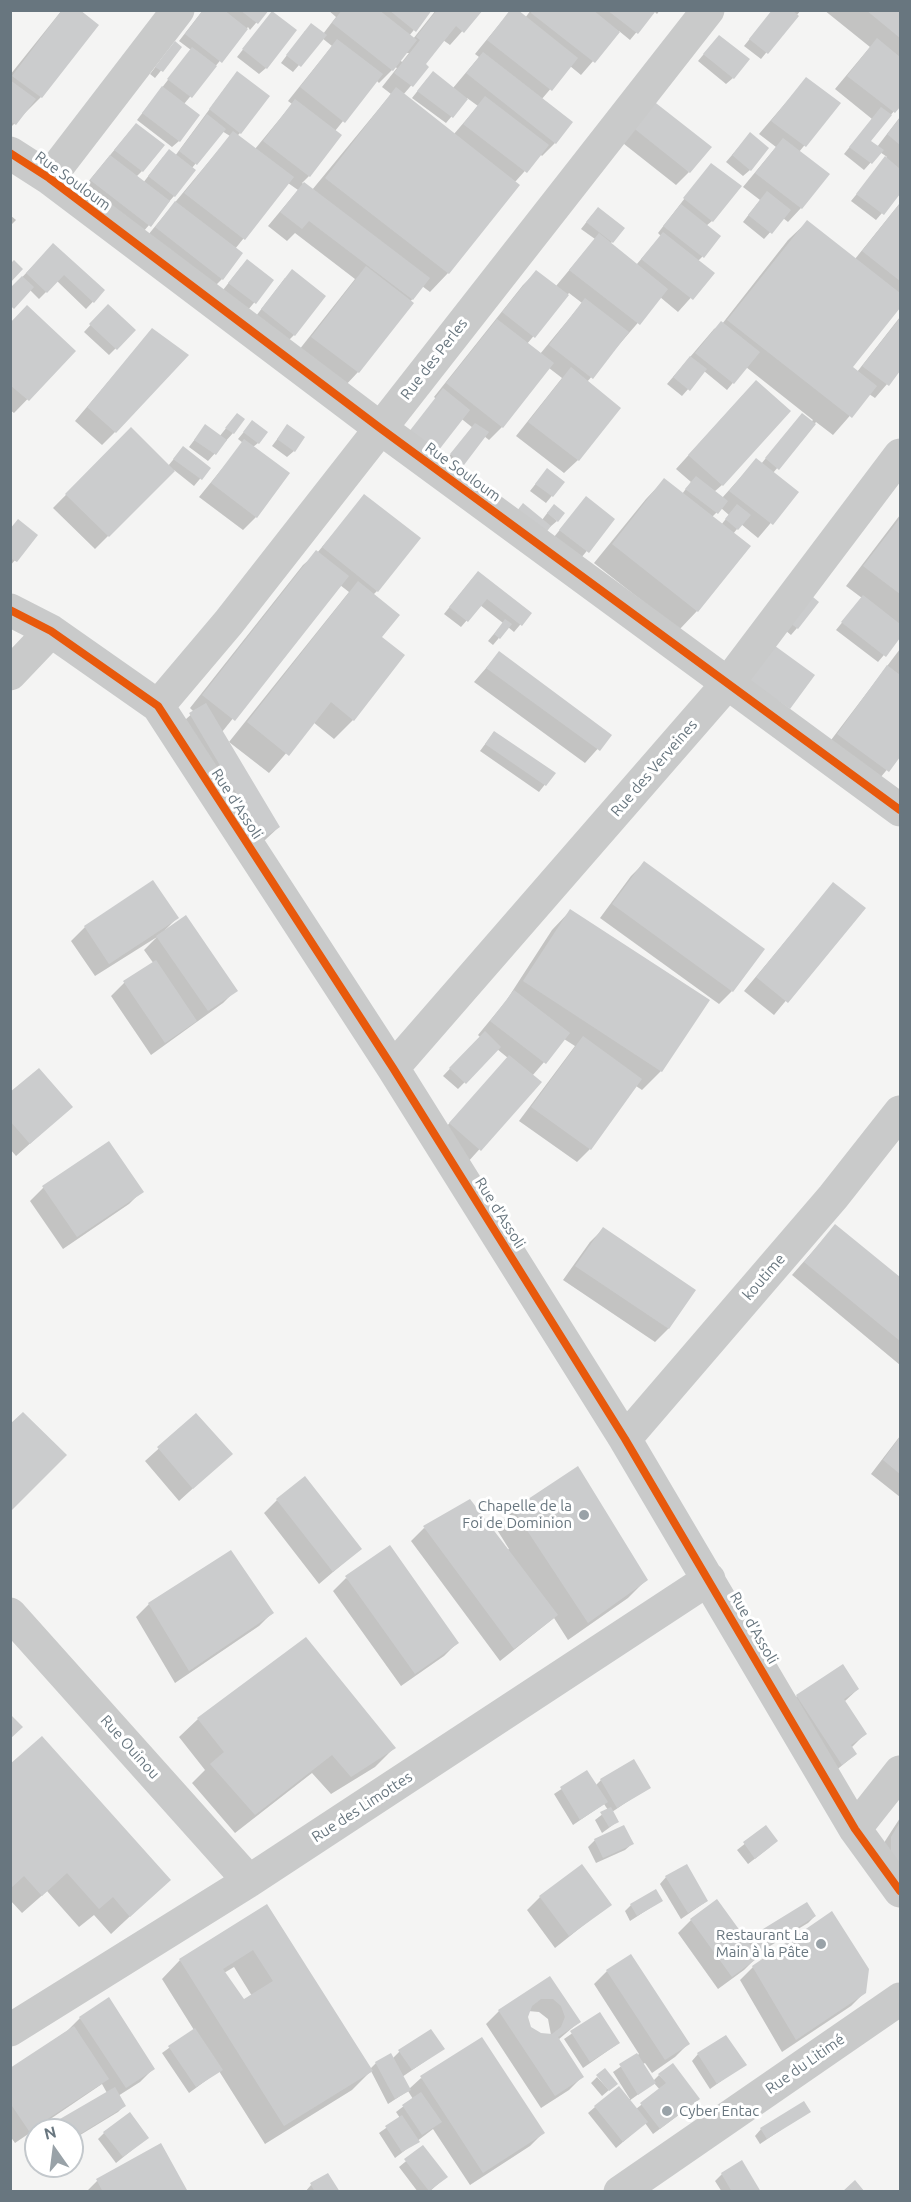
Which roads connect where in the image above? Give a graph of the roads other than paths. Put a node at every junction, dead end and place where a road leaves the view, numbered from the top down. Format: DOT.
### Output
graph roads {
  1 [pos="178,10"];
  2 [pos="708,10"];
  3 [pos="10,153"];
  4 [pos="49,178"];
  5 [pos="380,428"];
  6 [pos="900,455"];
  7 [pos="10,610"];
  8 [pos="51,631"];
  9 [pos="10,674"];
  10 [pos="728,683"];
  11 [pos="158,706"];
  12 [pos="900,810"];
  13 [pos="393,1068"];
  14 [pos="900,1112"];
  15 [pos="625,1438"];
  16 [pos="710,1579"];
  17 [pos="10,1614"];
  18 [pos="900,1772"];
  19 [pos="855,1829"];
  20 [pos="249,1881"];
  21 [pos="900,1892"];
  22 [pos="900,1999"];
  23 [pos="10,2030"];
  24 [pos="620,2192"];
  1 -- 4 [label="street"];
  2 -- 5 [label="street, Rue des Perles"];
  3 -- 4 [label="street, Rue Souloum"];
  4 -- 5 [label="street, Rue Souloum"];
  5 -- 10 [label="street, Rue Souloum"];
  5 -- 11 [label="street, Rue des Perles"];
  6 -- 10 [label="street, Rue des Verveines"];
  7 -- 8 [label="street, Rue d'Assoli"];
  8 -- 9 [label="street"];
  8 -- 11 [label="street, Rue d'Assoli"];
  10 -- 12 [label="street, Rue Souloum"];
  10 -- 13 [label="street, Rue des Verveines"];
  11 -- 13 [label="street, Rue d'Assoli"];
  13 -- 15 [label="street, Rue d'Assoli"];
  14 -- 15 [label="street, koutime"];
  15 -- 16 [label="street, Rue d'Assoli"];
  16 -- 19 [label="street, Rue d'Assoli"];
  16 -- 20 [label="street, Rue des Limottes"];
  17 -- 20 [label="street, Rue Ouinou"];
  18 -- 19 [label="street"];
  19 -- 21 [label="street, Rue d'Assoli"];
  20 -- 23 [label="street, Rue des Limottes"];
  22 -- 24 [label="street, Rue du Litimé"];
}
